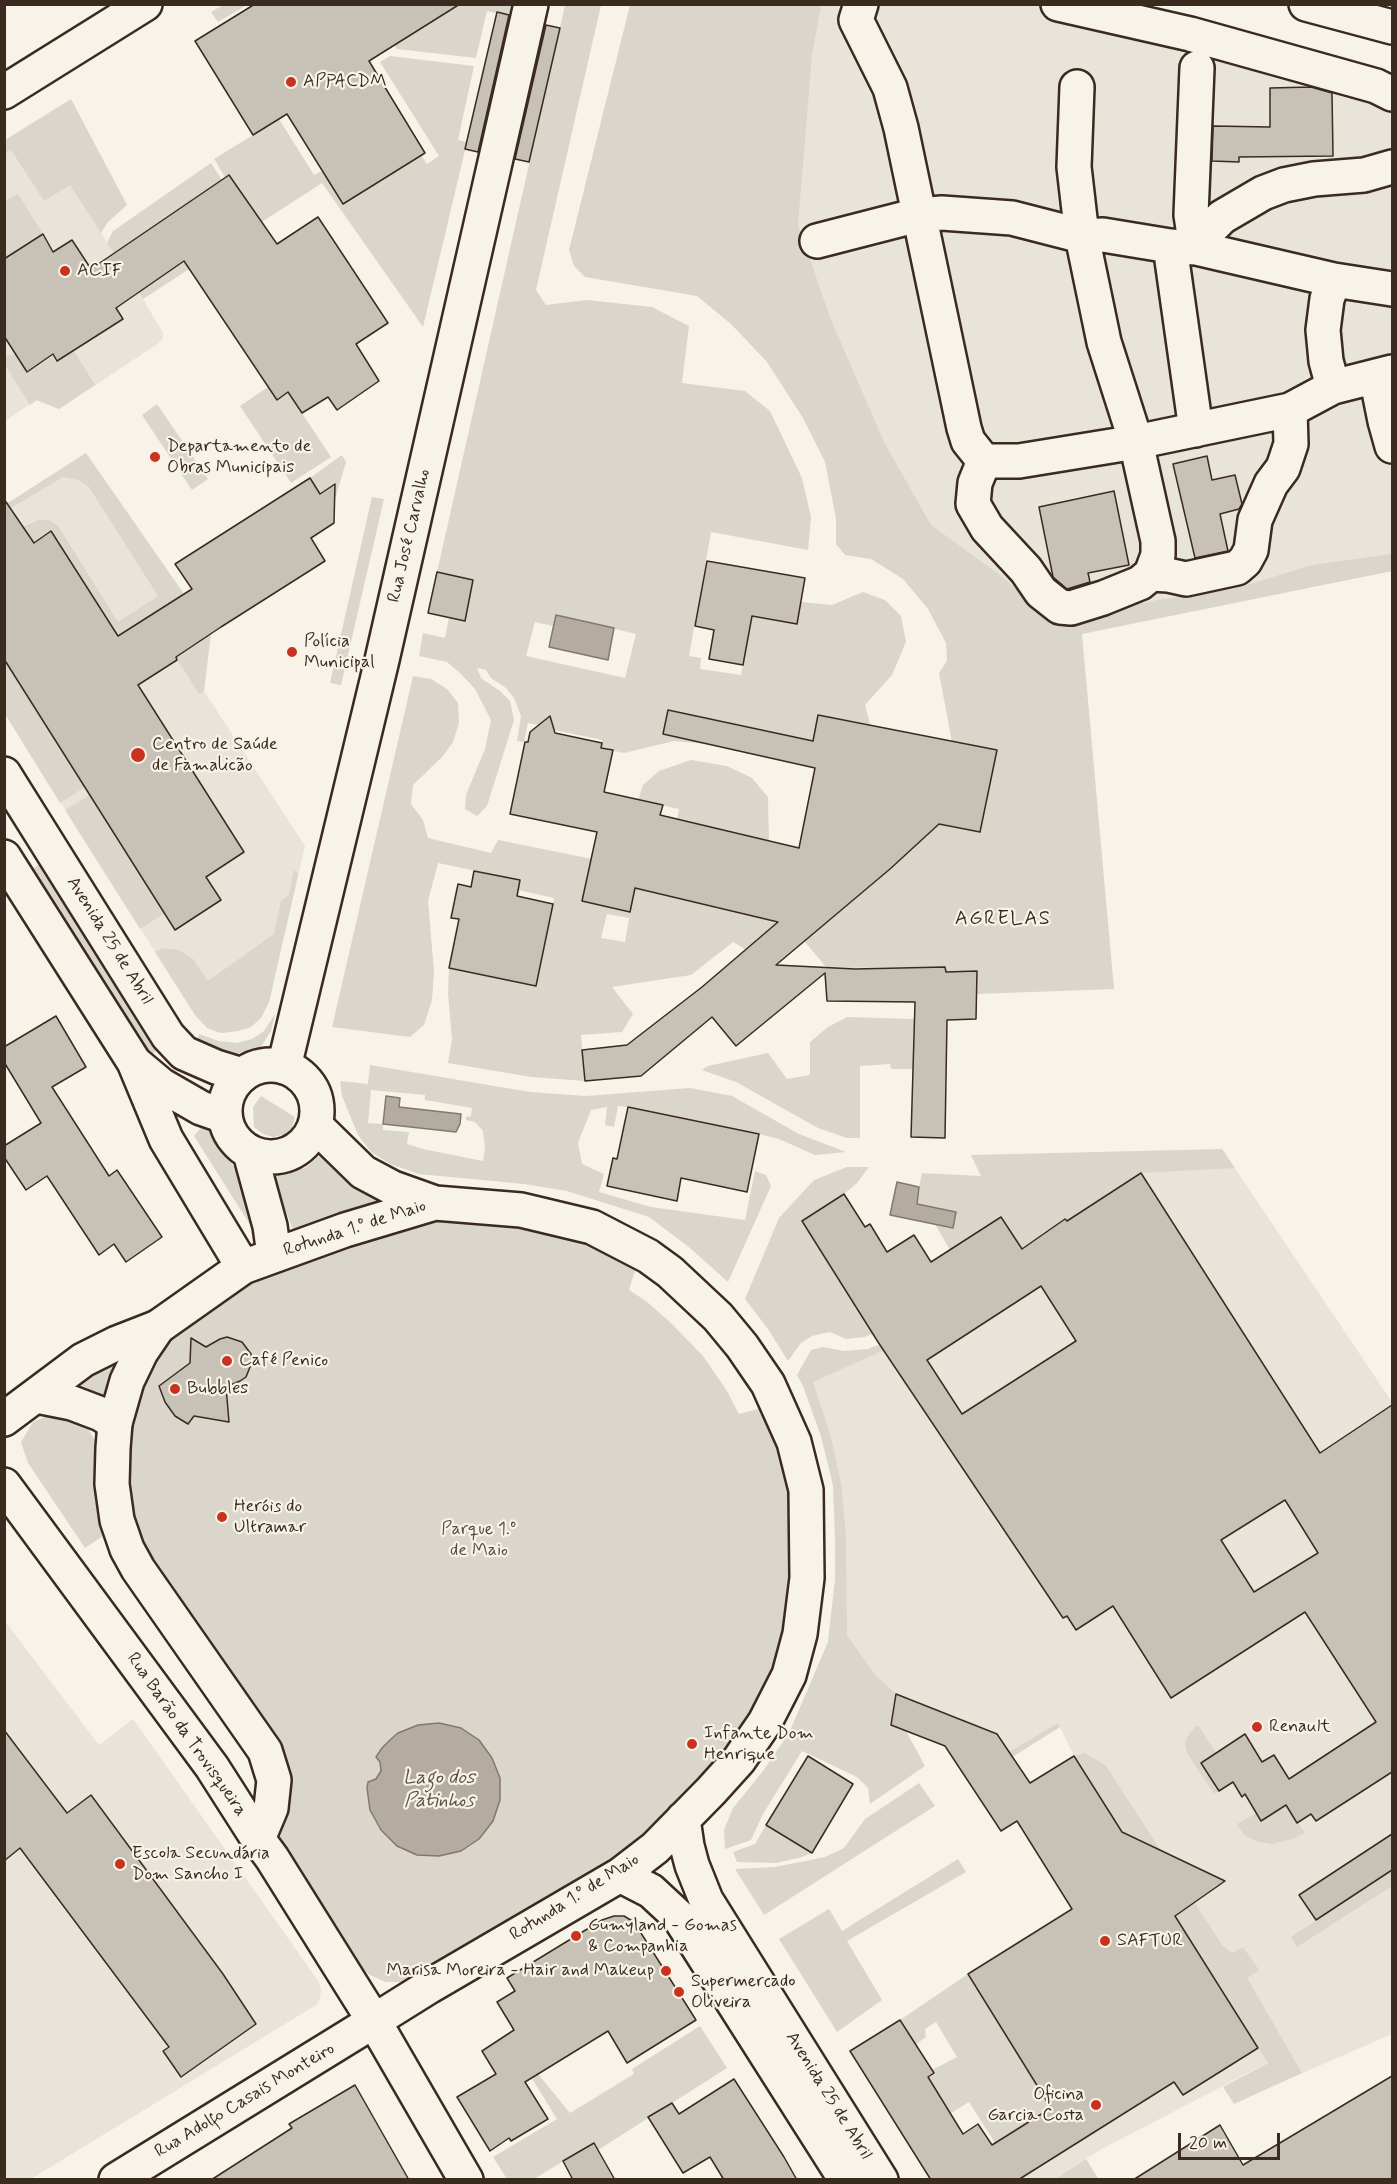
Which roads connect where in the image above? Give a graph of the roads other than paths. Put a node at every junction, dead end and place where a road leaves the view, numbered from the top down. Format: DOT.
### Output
graph roads {
  1 [pos="145,4"];
  2 [pos="531,4"];
  3 [pos="861,4"];
  4 [pos="1058,4"];
  5 [pos="1306,4"];
  6 [pos="1121,12"];
  7 [pos="1392,27"];
  8 [pos="1197,68"];
  9 [pos="1077,87"];
  10 [pos="4,92"];
  11 [pos="1392,94"];
  12 [pos="1392,167"];
  13 [pos="918,215"];
  14 [pos="1082,236"];
  15 [pos="817,240"];
  16 [pos="1183,247"];
  17 [pos="1334,280"];
  18 [pos="1392,289"];
  19 [pos="1384,374"];
  20 [pos="1333,387"];
  21 [pos="1290,410"];
  22 [pos="1196,430"];
  23 [pos="1136,442"];
  24 [pos="1392,446"];
  25 [pos="984,460"];
  26 [pos="1151,574"];
  27 [pos="4,774"];
  28 [pos="43,836"];
  29 [pos="5,858"];
  30 [pos="134,1062"];
  31 [pos="284,1067"];
  32 [pos="242,1075"];
  33 [pos="224,1116"];
  34 [pos="315,1125"];
  35 [pos="250,1153"];
  36 [pos="435,1203"];
  37 [pos="274,1255"];
  38 [pos="243,1268"];
  39 [pos="158,1327"];
  40 [pos="37,1396"];
  41 [pos="4,1419"];
  42 [pos="115,1423"];
  43 [pos="4,1485"];
  44 [pos="683,1819"];
  45 [pos="258,1839"];
  46 [pos="620,1875"];
  47 [pos="724,1958"];
  48 [pos="374,2021"];
  49 [pos="795,2071"];
  50 [pos="116,2180"];
  51 [pos="466,2180"];
  52 [pos="846,2180"];
  53 [pos="881,2180"];
  1 -- 10 [label="main road"];
  2 -- 31 [label="main road, Rua José Carvalho"];
  3 -- 13 [label="main road"];
  4 -- 6 [label="main road"];
  5 -- 7 [label="main road"];
  6 -- 11 [label="main road"];
  8 -- 16 [label="main road"];
  9 -- 14 [label="main road"];
  12 -- 16 [label="main road"];
  13 -- 14 [label="main road"];
  13 -- 15 [label="main road"];
  13 -- 25 [label="main road"];
  14 -- 16 [label="main road"];
  14 -- 23 [label="main road"];
  16 -- 17 [label="main road"];
  16 -- 22 [label="main road"];
  17 -- 18 [label="main road"];
  17 -- 20 [label="main road"];
  19 -- 20 [label="main road"];
  19 -- 24 [label="main road"];
  20 -- 21 [label="main road"];
  21 -- 22 [label="main road"];
  21 -- 26 [label="main road"];
  22 -- 23 [label="main road"];
  23 -- 25 [label="main road"];
  23 -- 26 [label="main road"];
  25 -- 26 [label="main road"];
  27 -- 28 [label="main road, Avenida 25 de Abril"];
  28 -- 29 [label="main road"];
  28 -- 32 [label="main road, Avenida 25 de Abril"];
  29 -- 30 [label="main road"];
  30 -- 33 [label="main road"];
  30 -- 38 [label="main road"];
  31 -- 32 [label="main road"];
  31 -- 34 [label="main road"];
  32 -- 33 [label="main road"];
  33 -- 35 [label="main road"];
  34 -- 35 [label="main road"];
  34 -- 36 [label="main road"];
  35 -- 37 [label="main road"];
  36 -- 37 [label="main road, Rotunda 1.º de Maio"];
  36 -- 44 [label="main road, Rotunda 1.º de Maio"];
  37 -- 38 [label="main road, Rotunda 1.º de Maio"];
  38 -- 39 [label="main road, Rotunda 1.º de Maio"];
  39 -- 40 [label="main road"];
  39 -- 42 [label="main road, Rotunda 1.º de Maio"];
  40 -- 41 [label="main road"];
  40 -- 42 [label="main road"];
  42 -- 45 [label="main road, Rotunda 1.º de Maio"];
  43 -- 45 [label="main road, Rua Barão da Trovisqueira"];
  44 -- 46 [label="main road, Rotunda 1.º de Maio"];
  44 -- 47 [label="main road, Avenida 25 de Abril"];
  45 -- 48 [label="main road, Rua Barão da Trovisqueira"];
  46 -- 47 [label="main road, Avenida 25 de Abril"];
  46 -- 48 [label="main road, Rotunda 1.º de Maio"];
  47 -- 49 [label="main road, Avenida 25 de Abril"];
  48 -- 50 [label="main road, Rua Adolfo Casais Monteiro"];
  48 -- 51 [label="main road, Rua Barão da Trovisqueira"];
  49 -- 52 [label="main road, Avenida 25 de Abril"];
  49 -- 53 [label="main road, Avenida 25 de Abril"];
}
